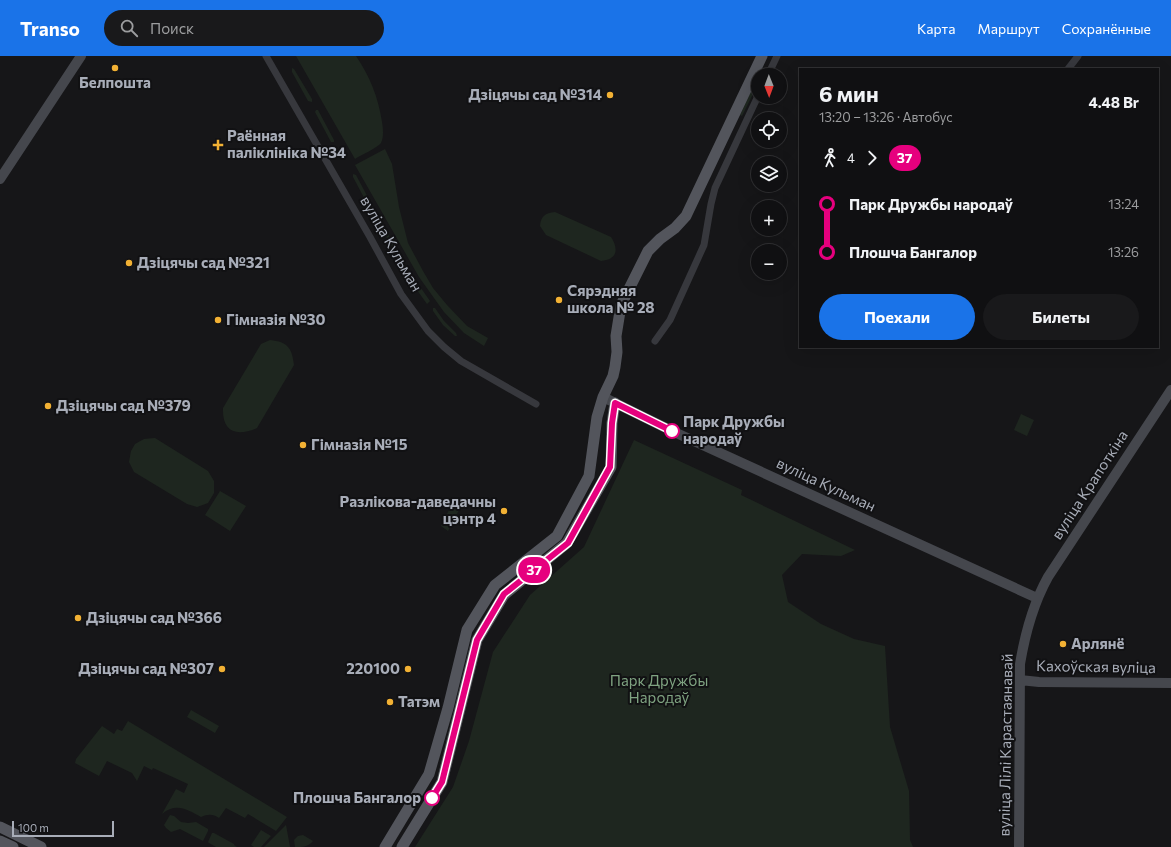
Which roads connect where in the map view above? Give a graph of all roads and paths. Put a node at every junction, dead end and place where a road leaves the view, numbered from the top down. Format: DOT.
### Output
graph roads {
  1 [pos="81,56"];
  2 [pos="266,56"];
  3 [pos="762,56"];
  4 [pos="777,56"];
  5 [pos="1078,56"];
  6 [pos="771,68"];
  7 [pos="1069,68"];
  8 [pos="754,104"];
  9 [pos="0,179"];
  10 [pos="654,341"];
  11 [pos="1171,390"];
  12 [pos="603,397"];
  13 [pos="615,403"];
  14 [pos="536,404"];
  15 [pos="1037,598"];
  16 [pos="1020,680"];
  17 [pos="1171,683"];
  18 [pos="0,827"];
  19 [pos="0,841"];
  20 [pos="13,847"];
  21 [pos="41,847"];
  22 [pos="385,847"];
  23 [pos="402,847"];
  24 [pos="1019,847"];
  1 -- 9 [label="main road"];
  2 -- 14 [label="street, вуліца Кульман"];
  3 -- 12 [label="main road"];
  4 -- 6 [label="street"];
  5 -- 7 [label="street"];
  8 -- 10 [label="street"];
  11 -- 15 [label="main road, вуліца Крапоткіна"];
  12 -- 13 [label="main road, вуліца Кульман"];
  12 -- 22 [label="main road"];
  13 -- 15 [label="main road, вуліца Кульман"];
  13 -- 23 [label="main road"];
  15 -- 16 [label="main road, вуліца Лілі Карастаянавай"];
  16 -- 17 [label="main road, Кахоўская вуліца"];
  16 -- 24 [label="main road, вуліца Лілі Карастаянавай"];
  18 -- 21 [label="main road"];
  19 -- 20 [label="main road"];
}
